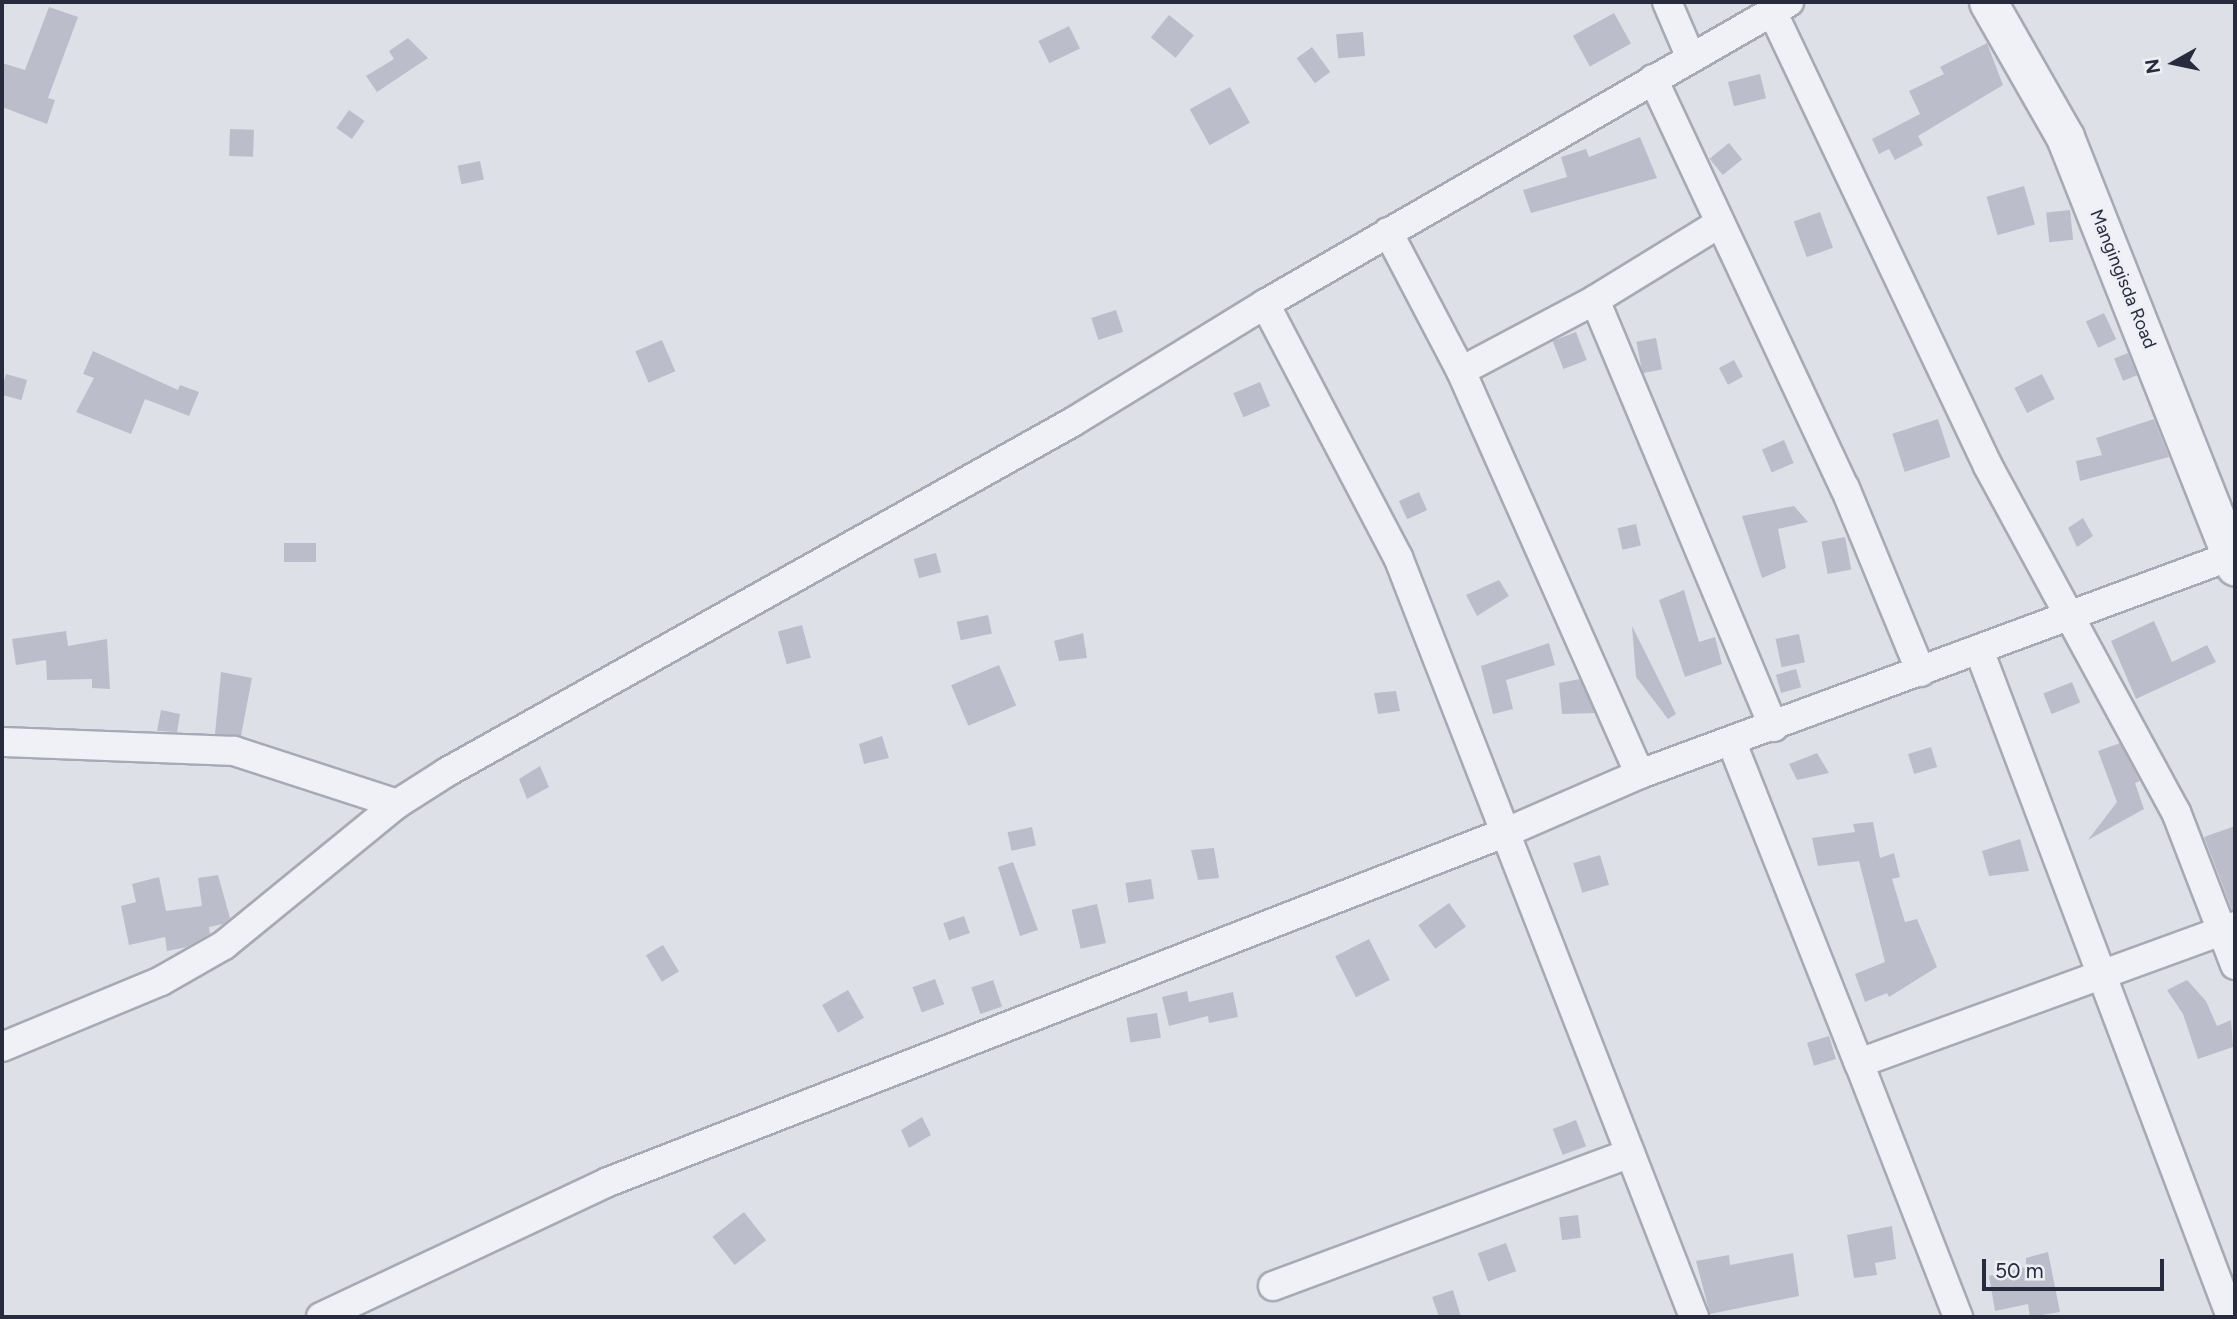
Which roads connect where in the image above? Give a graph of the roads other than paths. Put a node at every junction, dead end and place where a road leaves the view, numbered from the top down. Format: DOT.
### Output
graph roads {
  1 [pos="1667,2"];
  2 [pos="1988,2"];
  3 [pos="1780,6"];
  4 [pos="1691,58"];
  5 [pos="1654,79"];
  6 [pos="1720,223"];
  7 [pos="1388,232"];
  8 [pos="1595,300"];
  9 [pos="1265,304"];
  10 [pos="1461,371"];
  11 [pos="2233,562"];
  12 [pos="2074,616"];
  13 [pos="1979,650"];
  14 [pos="1922,673"];
  15 [pos="1774,727"];
  16 [pos="2,742"];
  17 [pos="1732,743"];
  18 [pos="1640,774"];
  19 [pos="397,804"];
  20 [pos="1509,831"];
  21 [pos="2229,929"];
  22 [pos="2235,965"];
  23 [pos="2102,974"];
  24 [pos="2,1047"];
  25 [pos="1859,1063"];
  26 [pos="1630,1153"];
  27 [pos="1273,1286"];
  28 [pos="321,1317"];
  29 [pos="1694,1317"];
  30 [pos="1958,1317"];
  31 [pos="2231,1317"];
  1 -- 4 [label="street"];
  2 -- 11 [label="street, Mangingisda Road"];
  3 -- 4 [label="street"];
  3 -- 12 [label="street"];
  4 -- 5 [label="street"];
  5 -- 6 [label="street"];
  5 -- 7 [label="street"];
  6 -- 8 [label="street"];
  6 -- 14 [label="street"];
  7 -- 9 [label="street"];
  7 -- 10 [label="street"];
  8 -- 10 [label="street"];
  8 -- 15 [label="street"];
  9 -- 19 [label="street"];
  9 -- 20 [label="street"];
  10 -- 18 [label="street"];
  11 -- 12 [label="street"];
  12 -- 13 [label="street"];
  12 -- 21 [label="street"];
  13 -- 14 [label="street"];
  13 -- 23 [label="street"];
  14 -- 15 [label="street"];
  15 -- 17 [label="street"];
  16 -- 19 [label="street"];
  17 -- 18 [label="street"];
  17 -- 25 [label="street"];
  18 -- 20 [label="street"];
  19 -- 24 [label="street"];
  20 -- 26 [label="street"];
  20 -- 28 [label="street"];
  21 -- 22 [label="street"];
  21 -- 23 [label="street"];
  23 -- 25 [label="street"];
  23 -- 31 [label="street"];
  25 -- 30 [label="street"];
  26 -- 27 [label="street"];
  26 -- 29 [label="street"];
}
